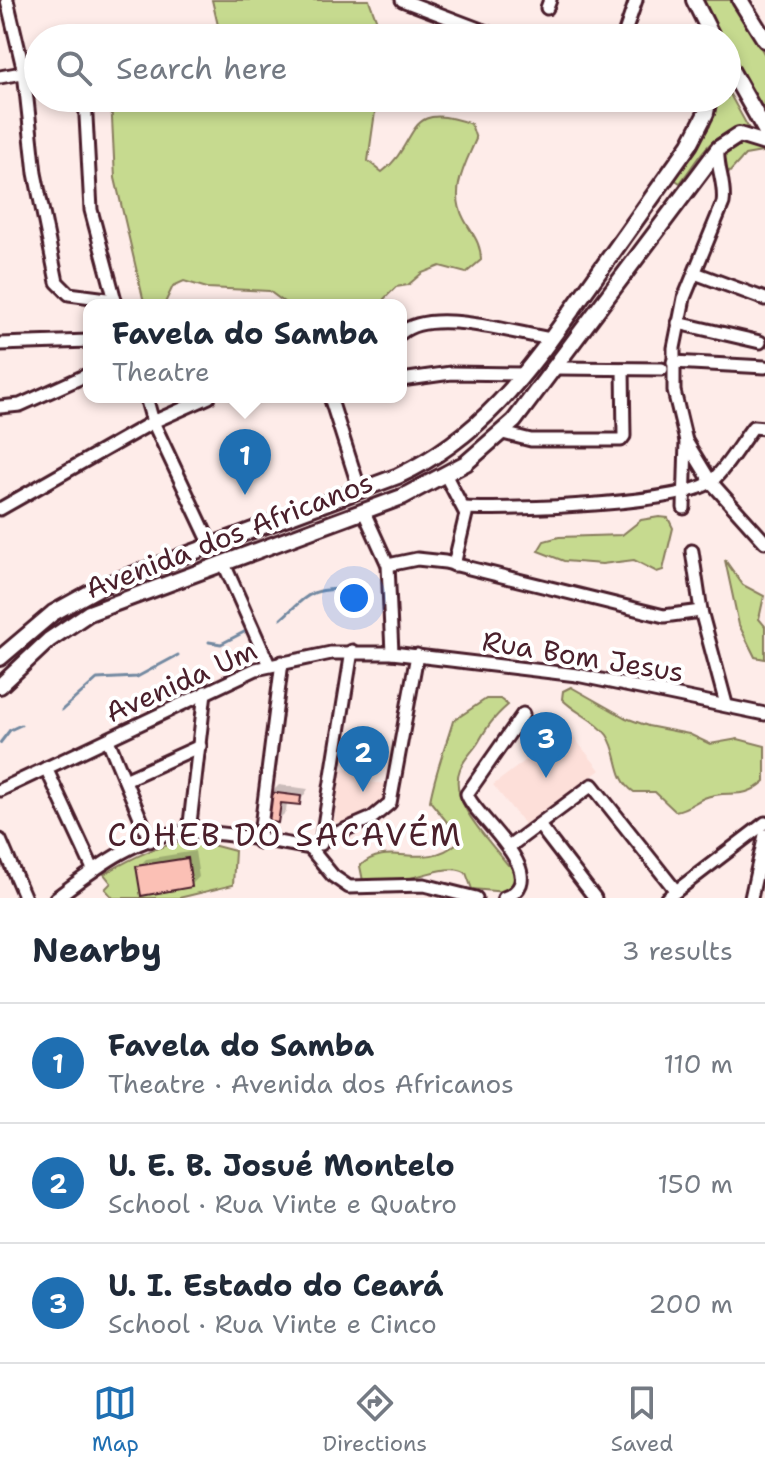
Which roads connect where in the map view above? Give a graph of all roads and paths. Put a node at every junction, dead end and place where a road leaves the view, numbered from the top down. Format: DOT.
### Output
graph roads {
  1 [pos="7,0"];
  2 [pos="402,0"];
  3 [pos="636,0"];
  4 [pos="694,0"];
  5 [pos="740,0"];
  6 [pos="465,24"];
  7 [pos="628,24"];
  8 [pos="705,24"];
  9 [pos="765,40"];
  10 [pos="24,72"];
  11 [pos="0,77"];
  12 [pos="741,88"];
  13 [pos="28,112"];
  14 [pos="86,112"];
  15 [pos="706,112"];
  16 [pos="765,130"];
  17 [pos="765,143"];
  18 [pos="719,148"];
  19 [pos="695,178"];
  20 [pos="725,190"];
  21 [pos="695,273"];
  22 [pos="98,299"];
  23 [pos="115,299"];
  24 [pos="765,299"];
  25 [pos="678,323"];
  26 [pos="407,330"];
  27 [pos="551,339"];
  28 [pos="83,341"];
  29 [pos="760,342"];
  30 [pos="0,344"];
  31 [pos="668,366"];
  32 [pos="765,367"];
  33 [pos="556,368"];
  34 [pos="623,369"];
  35 [pos="525,374"];
  36 [pos="83,377"];
  37 [pos="407,379"];
  38 [pos="542,386"];
  39 [pos="148,403"];
  40 [pos="196,403"];
  41 [pos="332,403"];
  42 [pos="0,407"];
  43 [pos="153,422"];
  44 [pos="762,426"];
  45 [pos="503,433"];
  46 [pos="686,441"];
  47 [pos="446,476"];
  48 [pos="711,482"];
  49 [pos="360,491"];
  50 [pos="683,491"];
  51 [pos="465,508"];
  52 [pos="684,508"];
  53 [pos="0,509"];
  54 [pos="364,512"];
  55 [pos="765,519"];
  56 [pos="756,531"];
  57 [pos="765,542"];
  58 [pos="211,545"];
  59 [pos="692,551"];
  60 [pos="224,564"];
  61 [pos="388,565"];
  62 [pos="454,565"];
  63 [pos="701,611"];
  64 [pos="352,651"];
  65 [pos="1,653"];
  66 [pos="392,653"];
  67 [pos="417,655"];
  68 [pos="282,662"];
  69 [pos="269,665"];
  70 [pos="0,686"];
  71 [pos="205,692"];
  72 [pos="726,704"];
  73 [pos="523,714"];
  74 [pos="765,714"];
  75 [pos="108,740"];
  76 [pos="200,746"];
  77 [pos="46,768"];
  78 [pos="125,780"];
  79 [pos="0,790"];
  80 [pos="765,823"];
  81 [pos="539,825"];
  82 [pos="189,832"];
  83 [pos="765,835"];
  84 [pos="0,840"];
  85 [pos="321,840"];
  86 [pos="150,841"];
  87 [pos="259,842"];
  88 [pos="510,846"];
  89 [pos="319,855"];
  90 [pos="93,869"];
  91 [pos="671,895"];
  92 [pos="509,897"];
  93 [pos="25,898"];
  94 [pos="56,898"];
  95 [pos="476,898"];
  96 [pos="595,898"];
  97 [pos="751,898"];
  1 -- 10 [label="street"];
  2 -- 6 [label="street"];
  3 -- 7 [label="street"];
  4 -- 8 [label="main road"];
  5 -- 9 [label="main road"];
  10 -- 11 [label="street"];
  12 -- 16 [label="main road"];
  13 -- 22 [label="street"];
  14 -- 23 [label="street"];
  15 -- 27 [label="main road, Avenida dos Africanos"];
  17 -- 18 [label="main road"];
  18 -- 19 [label="main road, Avenida dos Africanos"];
  18 -- 20 [label="street"];
  19 -- 20 [label="street"];
  19 -- 33 [label="main road, Avenida dos Africanos"];
  20 -- 21 [label="street"];
  21 -- 24 [label="street"];
  21 -- 25 [label="street"];
  25 -- 29 [label="street"];
  25 -- 31 [label="street"];
  26 -- 27 [label="street"];
  27 -- 35 [label="main road, Avenida dos Africanos"];
  28 -- 30 [label="street"];
  31 -- 32 [label="street"];
  31 -- 34 [label="street"];
  31 -- 46 [label="street"];
  33 -- 34 [label="street"];
  33 -- 38 [label="main road, Avenida dos Africanos"];
  34 -- 45 [label="street"];
  35 -- 37 [label="street"];
  35 -- 38 [label="main road"];
  35 -- 49 [label="main road, Avenida dos Africanos"];
  36 -- 42 [label="street"];
  38 -- 45 [label="main road, Avenida dos Africanos"];
  39 -- 43 [label="street"];
  40 -- 43 [label="street"];
  41 -- 49 [label="street"];
  43 -- 53 [label="street"];
  43 -- 58 [label="street"];
  44 -- 48 [label="street"];
  45 -- 47 [label="main road, Avenida dos Africanos"];
  46 -- 48 [label="street"];
  46 -- 50 [label="street"];
  47 -- 51 [label="street"];
  47 -- 54 [label="main road, Avenida dos Africanos"];
  48 -- 50 [label="street"];
  48 -- 56 [label="street"];
  49 -- 58 [label="main road, Avenida dos Africanos"];
  50 -- 51 [label="street"];
  50 -- 52 [label="street"];
  51 -- 62 [label="street"];
  54 -- 60 [label="main road, Avenida dos Africanos"];
  54 -- 61 [label="street"];
  55 -- 56 [label="street"];
  56 -- 57 [label="street"];
  58 -- 65 [label="main road, Avenida dos Africanos"];
  59 -- 63 [label="street"];
  60 -- 69 [label="street"];
  60 -- 70 [label="main road, Avenida dos Africanos"];
  61 -- 62 [label="street"];
  61 -- 66 [label="street"];
  62 -- 63 [label="street"];
  63 -- 72 [label="street"];
  64 -- 66 [label="street, Avenida Um"];
  64 -- 68 [label="street, Avenida Um"];
  64 -- 85 [label="street"];
  66 -- 67 [label="street, Rua Bom Jesus"];
  67 -- 72 [label="street, Rua Bom Jesus"];
  67 -- 85 [label="street"];
  68 -- 69 [label="street, Avenida Um"];
  68 -- 87 [label="street"];
  69 -- 71 [label="street, Avenida Um"];
  71 -- 75 [label="street, Avenida Um"];
  71 -- 76 [label="street"];
  72 -- 74 [label="street, Rua Bom Jesus"];
  73 -- 88 [label="street"];
  75 -- 77 [label="street, Avenida Um"];
  75 -- 78 [label="street"];
  76 -- 78 [label="street"];
  76 -- 82 [label="street"];
  77 -- 79 [label="street, Avenida Um"];
  77 -- 90 [label="street"];
  78 -- 86 [label="street"];
  80 -- 91 [label="street"];
  81 -- 88 [label="street"];
  81 -- 91 [label="street"];
  81 -- 96 [label="street"];
  82 -- 86 [label="street"];
  82 -- 87 [label="street"];
  83 -- 97 [label="street"];
  84 -- 93 [label="street"];
  85 -- 89 [label="street"];
  86 -- 90 [label="street"];
  87 -- 89 [label="street"];
  88 -- 92 [label="street"];
  89 -- 95 [label="street"];
  90 -- 94 [label="street"];
}
